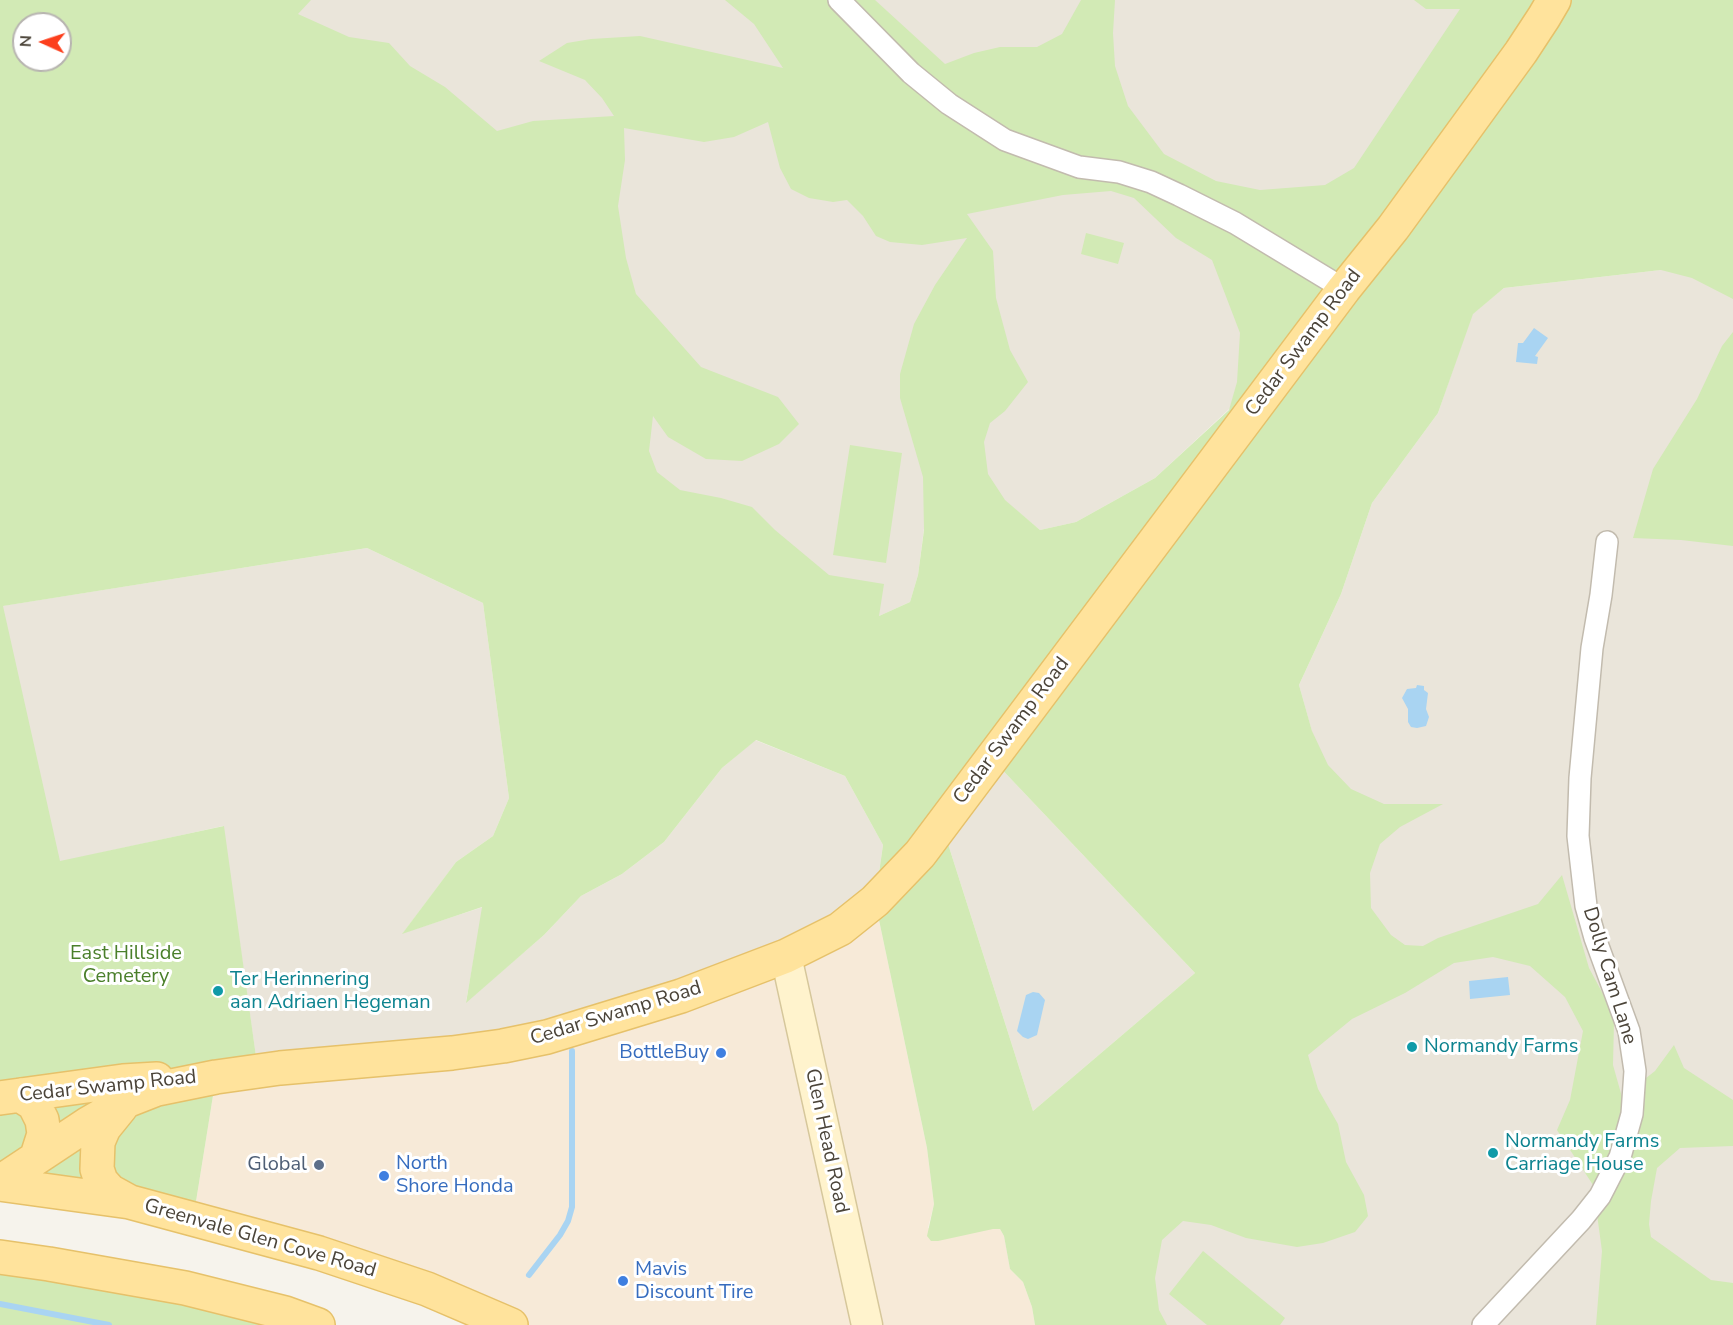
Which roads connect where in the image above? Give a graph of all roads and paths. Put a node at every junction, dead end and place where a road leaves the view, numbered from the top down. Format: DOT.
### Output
graph roads {
  1 [pos="839,0"];
  2 [pos="1554,0"];
  3 [pos="1344,289"];
  4 [pos="1607,542"];
  5 [pos="786,956"];
  6 [pos="216,1077"];
  7 [pos="10,1096"];
  8 [pos="129,1100"];
  9 [pos="37,1156"];
  10 [pos="0,1183"];
  11 [pos="130,1202"];
  12 [pos="0,1257"];
  13 [pos="318,1325"];
  14 [pos="511,1325"];
  15 [pos="867,1325"];
  16 [pos="1484,1325"];
  1 -- 3 [label="street"];
  2 -- 3 [label="main road, Cedar Swamp Road"];
  3 -- 5 [label="main road, Cedar Swamp Road"];
  4 -- 16 [label="street, Dolly Cam Lane"];
  5 -- 6 [label="main road, Cedar Swamp Road"];
  5 -- 15 [label="main road, Glen Head Road"];
  6 -- 7 [label="main road, Cedar Swamp Road"];
  6 -- 8 [label="main road, Cedar Swamp Road"];
  7 -- 9 [label="main road"];
  8 -- 9 [label="main road, Cedar Swamp Road"];
  8 -- 11 [label="main road"];
  9 -- 10 [label="main road, Cedar Swamp Road"];
  10 -- 11 [label="main road, Greenvale Glen Cove Road"];
  11 -- 14 [label="main road, Greenvale Glen Cove Road"];
  12 -- 13 [label="main road"];
}
